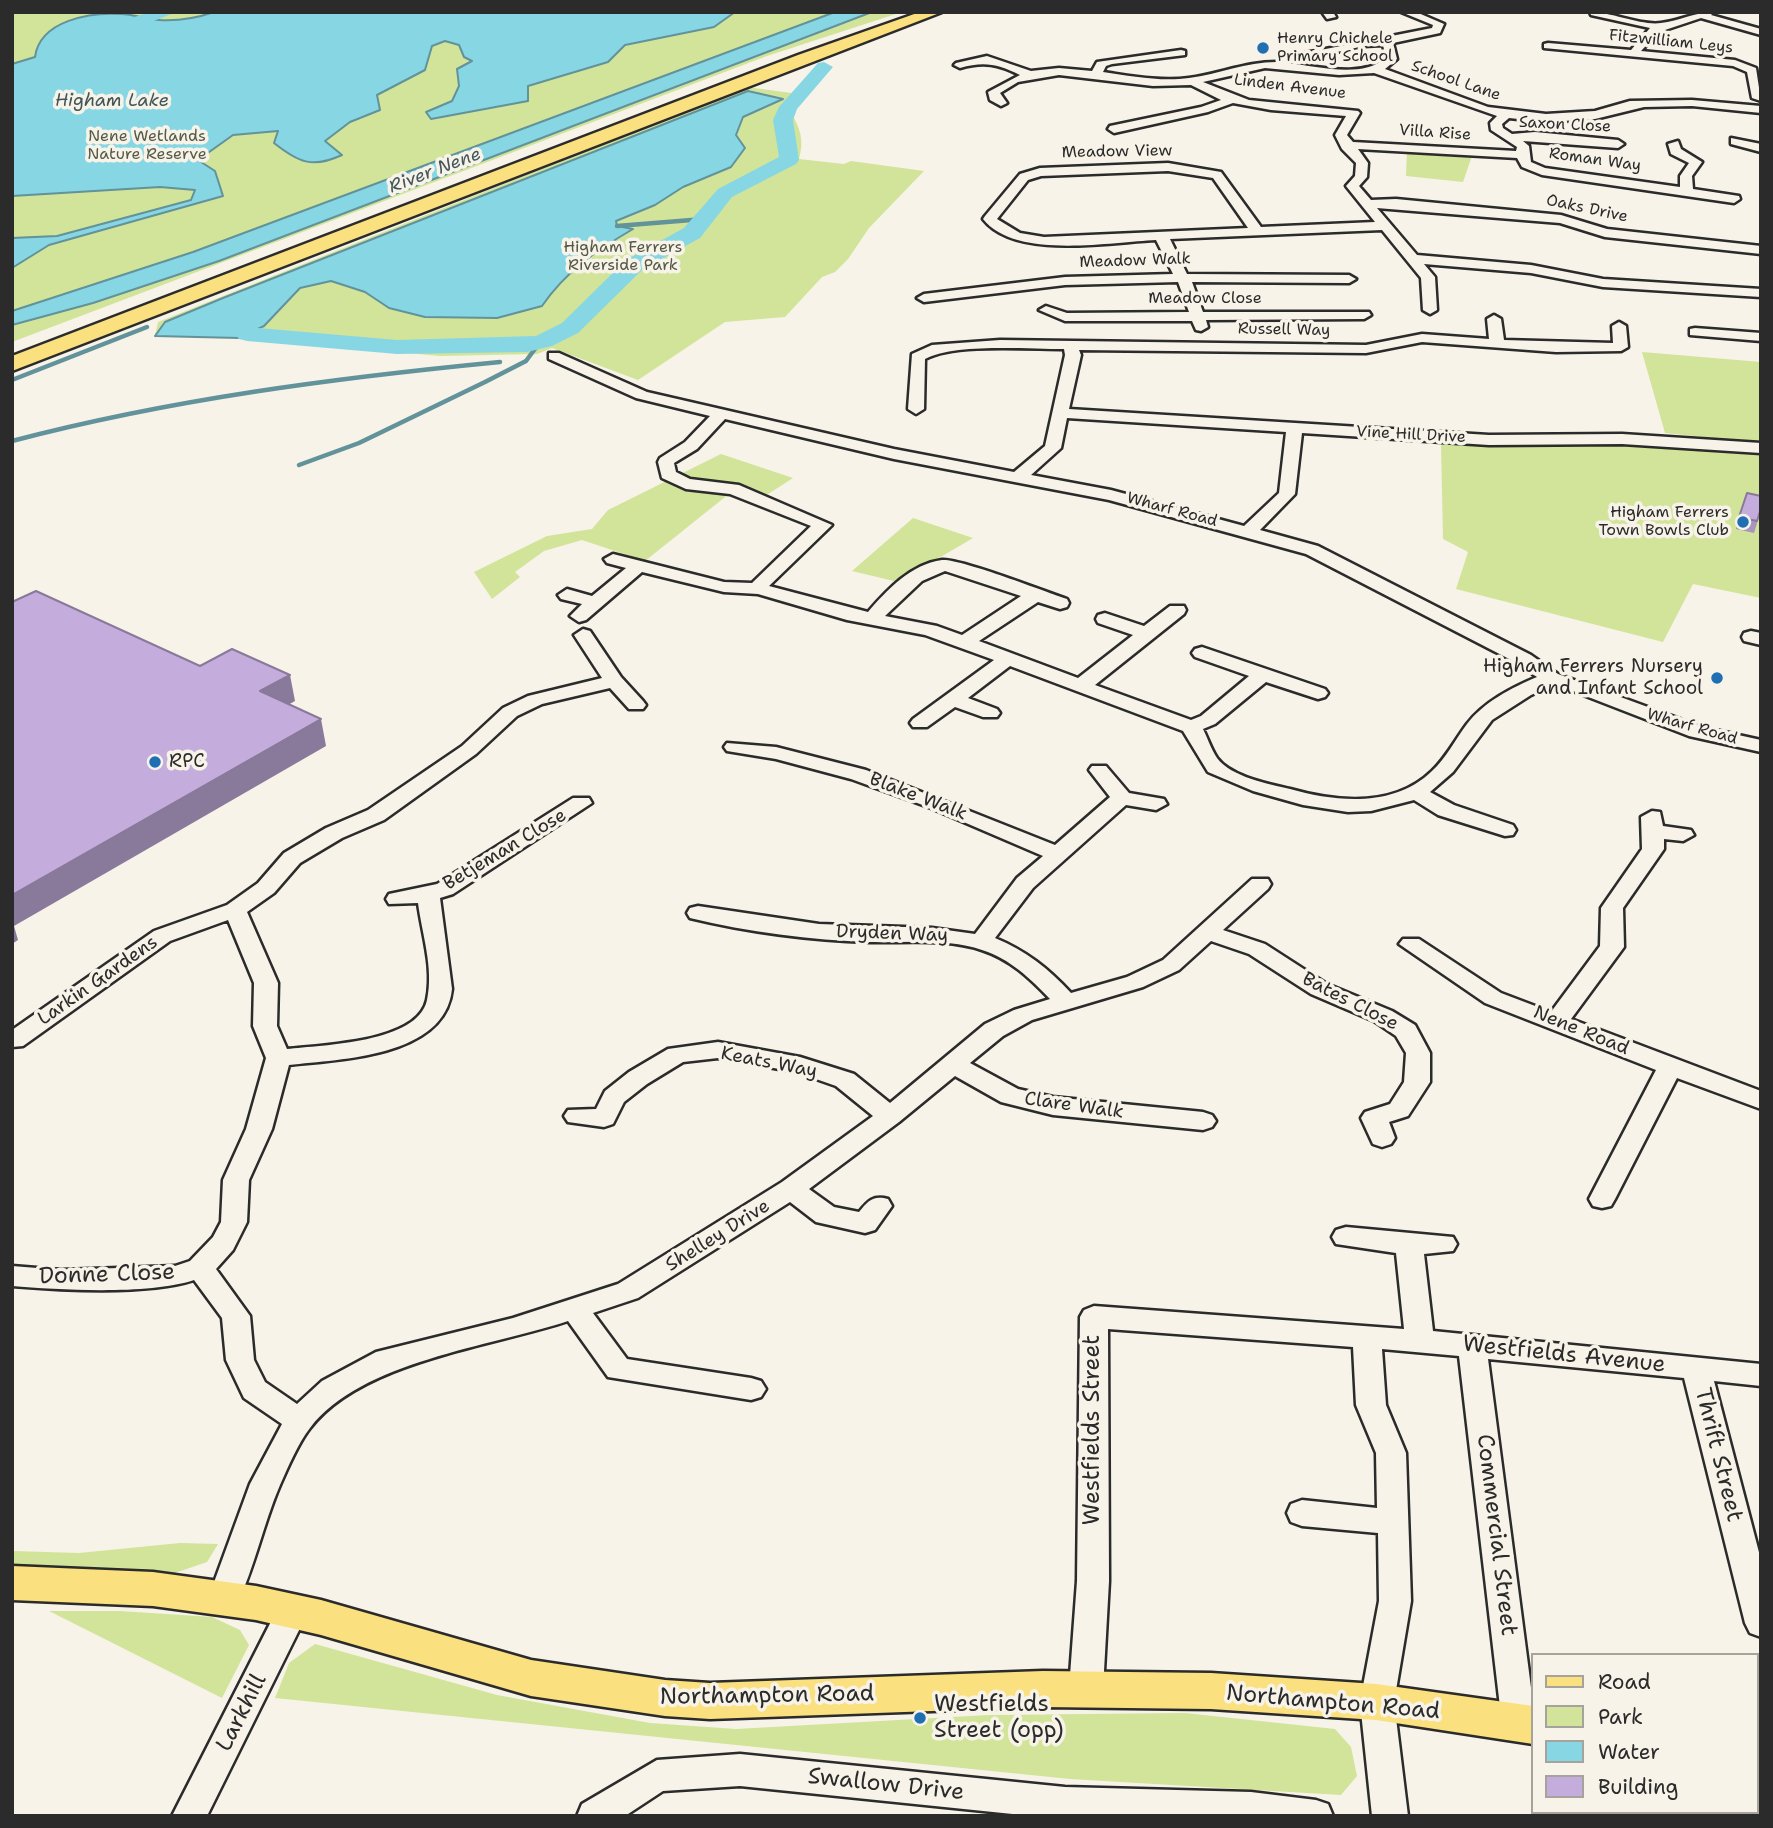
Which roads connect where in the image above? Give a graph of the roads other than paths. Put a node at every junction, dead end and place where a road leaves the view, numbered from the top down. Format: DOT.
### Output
graph roads {
  1 [pos="915,12"];
  2 [pos="935,12"];
  3 [pos="1406,12"];
  4 [pos="1595,13"];
  5 [pos="1705,14"];
  6 [pos="1761,20"];
  7 [pos="1737,25"];
  8 [pos="1659,27"];
  9 [pos="1761,32"];
  10 [pos="1387,42"];
  11 [pos="1548,46"];
  12 [pos="1598,50"];
  13 [pos="1181,52"];
  14 [pos="1634,54"];
  15 [pos="959,62"];
  16 [pos="1276,65"];
  17 [pos="1634,67"];
  18 [pos="1374,69"];
  19 [pos="1097,73"];
  20 [pos="1030,75"];
  21 [pos="1194,82"];
  22 [pos="1636,90"];
  23 [pos="1303,93"];
  24 [pos="1759,96"];
  25 [pos="1233,99"];
  26 [pos="1001,103"];
  27 [pos="1294,107"];
  28 [pos="1728,108"];
  29 [pos="1506,114"];
  30 [pos="1761,117"];
  31 [pos="1122,125"];
  32 [pos="1510,138"];
  33 [pos="1735,141"];
  34 [pos="1618,144"];
  35 [pos="1346,146"];
  36 [pos="1656,147"];
  37 [pos="1761,148"];
  38 [pos="1522,156"];
  39 [pos="1687,192"];
  40 [pos="1734,199"];
  41 [pos="1365,204"];
  42 [pos="1384,226"];
  43 [pos="1007,232"];
  44 [pos="1257,232"];
  45 [pos="1161,236"];
  46 [pos="982,239"];
  47 [pos="1761,250"];
  48 [pos="1416,259"];
  49 [pos="1181,276"];
  50 [pos="1349,279"];
  51 [pos="1761,293"];
  52 [pos="924,298"];
  53 [pos="1046,310"];
  54 [pos="1430,310"];
  55 [pos="1197,314"];
  56 [pos="1364,315"];
  57 [pos="1494,319"];
  58 [pos="1619,326"];
  59 [pos="1695,332"];
  60 [pos="1761,337"];
  61 [pos="1497,344"];
  62 [pos="1070,345"];
  63 [pos="1207,346"];
  64 [pos="12,352"];
  65 [pos="554,356"];
  66 [pos="12,364"];
  67 [pos="916,409"];
  68 [pos="1061,412"];
  69 [pos="722,414"];
  70 [pos="1295,428"];
  71 [pos="1761,448"];
  72 [pos="1020,475"];
  73 [pos="1249,531"];
  74 [pos="613,559"];
  75 [pos="639,566"];
  76 [pos="759,589"];
  77 [pos="1037,594"];
  78 [pos="567,595"];
  79 [pos="596,602"];
  80 [pos="1060,603"];
  81 [pos="1177,610"];
  82 [pos="873,618"];
  83 [pos="1105,619"];
  84 [pos="1145,633"];
  85 [pos="965,642"];
  86 [pos="1202,653"];
  87 [pos="1008,659"];
  88 [pos="1263,674"];
  89 [pos="1552,679"];
  90 [pos="614,681"];
  91 [pos="1081,686"];
  92 [pos="1318,693"];
  93 [pos="953,699"];
  94 [pos="636,705"];
  95 [pos="990,713"];
  96 [pos="920,723"];
  97 [pos="1191,727"];
  98 [pos="1761,746"];
  99 [pos="734,747"];
  100 [pos="1099,770"];
  101 [pos="1417,793"];
  102 [pos="1122,798"];
  103 [pos="582,803"];
  104 [pos="1156,804"];
  105 [pos="1505,830"];
  106 [pos="1683,835"];
  107 [pos="1056,853"];
  108 [pos="1261,884"];
  109 [pos="428,895"];
  110 [pos="397,899"];
  111 [pos="235,910"];
  112 [pos="698,913"];
  113 [pos="1209,933"];
  114 [pos="981,941"];
  115 [pos="1411,944"];
  116 [pos="1065,1001"];
  117 [pos="1557,1021"];
  118 [pos="14,1040"];
  119 [pos="278,1058"];
  120 [pos="953,1064"];
  121 [pos="1670,1067"];
  122 [pos="1757,1093"];
  123 [pos="577,1116"];
  124 [pos="890,1116"];
  125 [pos="1203,1121"];
  126 [pos="1382,1138"];
  127 [pos="791,1189"];
  128 [pos="1602,1199"];
  129 [pos="879,1206"];
  130 [pos="1346,1237"];
  131 [pos="1443,1244"];
  132 [pos="1409,1245"];
  133 [pos="200,1268"];
  134 [pos="12,1276"];
  135 [pos="575,1310"];
  136 [pos="1367,1337"];
  137 [pos="1420,1341"];
  138 [pos="1472,1346"];
  139 [pos="1696,1369"];
  140 [pos="1761,1375"];
  141 [pos="751,1390"];
  142 [pos="299,1420"];
  143 [pos="1302,1513"];
  144 [pos="1393,1522"];
  145 [pos="12,1583"];
  146 [pos="225,1596"];
  147 [pos="293,1610"];
  148 [pos="1761,1623"];
  149 [pos="1086,1689"];
  150 [pos="1377,1702"];
  151 [pos="1526,1724"];
  152 [pos="1065,1810"];
  153 [pos="189,1816"];
  154 [pos="594,1816"];
  155 [pos="1316,1816"];
  156 [pos="1390,1816"];
  1 -- 64 [label="highway"];
  2 -- 66 [label="highway"];
  3 -- 10 [label="street"];
  4 -- 8 [label="street"];
  5 -- 7 [label="street"];
  5 -- 8 [label="street"];
  6 -- 7 [label="street"];
  7 -- 9 [label="street"];
  8 -- 14 [label="street"];
  10 -- 16 [label="street"];
  10 -- 18 [label="street, School Lane"];
  11 -- 12 [label="street, Fitzwilliam Leys"];
  12 -- 14 [label="street, Fitzwilliam Leys"];
  12 -- 17 [label="street, Fitzwilliam Leys"];
  13 -- 19 [label="street"];
  14 -- 24 [label="street, Fitzwilliam Leys"];
  15 -- 20 [label="street"];
  16 -- 18 [label="street, School Lane"];
  16 -- 21 [label="street"];
  18 -- 29 [label="street, School Lane"];
  19 -- 20 [label="street"];
  19 -- 21 [label="street"];
  20 -- 26 [label="street"];
  21 -- 25 [label="street, Linden Avenue"];
  22 -- 24 [label="street"];
  23 -- 27 [label="street"];
  24 -- 28 [label="street"];
  25 -- 27 [label="street, Linden Avenue"];
  25 -- 31 [label="street"];
  27 -- 35 [label="street, Linden Avenue"];
  28 -- 29 [label="street, School Lane"];
  28 -- 30 [label="street"];
  29 -- 32 [label="street, Roman Way"];
  32 -- 34 [label="street, Saxon Close"];
  32 -- 38 [label="street, Roman Way"];
  33 -- 37 [label="street"];
  35 -- 38 [label="street, Villa Rise"];
  35 -- 41 [label="street"];
  36 -- 39 [label="street"];
  38 -- 39 [label="street, Roman Way"];
  39 -- 40 [label="street, Roman Way"];
  41 -- 42 [label="street"];
  41 -- 47 [label="street, Oaks Drive"];
  42 -- 44 [label="street"];
  42 -- 48 [label="street"];
  43 -- 44 [label="street, Meadow View"];
  43 -- 45 [label="street"];
  43 -- 46 [label="street"];
  44 -- 45 [label="street"];
  45 -- 49 [label="street"];
  48 -- 51 [label="street"];
  48 -- 54 [label="street"];
  49 -- 50 [label="street, Meadow Walk"];
  49 -- 52 [label="street, Meadow Walk"];
  49 -- 55 [label="street"];
  53 -- 55 [label="street, Meadow Close"];
  55 -- 56 [label="street, Meadow Close"];
  55 -- 63 [label="street"];
  57 -- 61 [label="street"];
  58 -- 61 [label="street, Russell Way"];
  59 -- 60 [label="street"];
  61 -- 63 [label="street, Russell Way"];
  62 -- 63 [label="street, Russell Way"];
  62 -- 67 [label="street, Russell Way"];
  62 -- 68 [label="street"];
  65 -- 69 [label="street, Wharf Road"];
  68 -- 70 [label="street, Vine Hill Drive"];
  68 -- 72 [label="street"];
  69 -- 72 [label="street, Wharf Road"];
  69 -- 76 [label="street"];
  70 -- 71 [label="street, Vine Hill Drive"];
  70 -- 73 [label="street"];
  72 -- 73 [label="street, Wharf Road"];
  73 -- 89 [label="street, Wharf Road"];
  74 -- 75 [label="street"];
  75 -- 76 [label="street"];
  75 -- 79 [label="street"];
  76 -- 82 [label="street"];
  77 -- 80 [label="street"];
  77 -- 82 [label="street"];
  77 -- 85 [label="street"];
  78 -- 79 [label="street"];
  79 -- 90 [label="street"];
  81 -- 84 [label="street"];
  82 -- 85 [label="street"];
  83 -- 84 [label="street"];
  84 -- 91 [label="street"];
  85 -- 87 [label="street"];
  86 -- 88 [label="street"];
  87 -- 91 [label="street"];
  87 -- 93 [label="street"];
  88 -- 92 [label="street"];
  88 -- 97 [label="street"];
  89 -- 98 [label="street, Wharf Road"];
  89 -- 101 [label="street"];
  90 -- 94 [label="street"];
  90 -- 111 [label="street, Larkin Gardens"];
  91 -- 97 [label="street"];
  93 -- 95 [label="street"];
  93 -- 96 [label="street"];
  97 -- 101 [label="street"];
  99 -- 107 [label="street, Blake Walk"];
  100 -- 102 [label="street"];
  101 -- 105 [label="street"];
  102 -- 104 [label="street"];
  102 -- 107 [label="street"];
  103 -- 109 [label="street, Betjeman Close"];
  106 -- 117 [label="street"];
  107 -- 114 [label="street"];
  108 -- 113 [label="street, Shelley Drive"];
  109 -- 110 [label="street, Betjeman Close"];
  109 -- 119 [label="street, Betjeman Close"];
  111 -- 118 [label="street, Larkin Gardens"];
  111 -- 119 [label="street"];
  112 -- 114 [label="street, Dryden Way"];
  113 -- 116 [label="street, Shelley Drive"];
  113 -- 126 [label="street, Bates Close"];
  114 -- 116 [label="street, Dryden Way"];
  115 -- 117 [label="street, Nene Road"];
  116 -- 120 [label="street, Shelley Drive"];
  117 -- 121 [label="street, Nene Road"];
  119 -- 133 [label="street"];
  120 -- 124 [label="street, Shelley Drive"];
  120 -- 125 [label="street, Clare Walk"];
  121 -- 122 [label="street, Nene Road"];
  121 -- 128 [label="street"];
  123 -- 124 [label="street, Keats Way"];
  124 -- 127 [label="street, Shelley Drive"];
  127 -- 129 [label="street"];
  127 -- 135 [label="street, Shelley Drive"];
  130 -- 132 [label="street"];
  131 -- 132 [label="street"];
  132 -- 137 [label="street"];
  133 -- 134 [label="street, Donne Close"];
  133 -- 142 [label="street"];
  135 -- 141 [label="street"];
  135 -- 142 [label="street, Shelley Drive"];
  136 -- 137 [label="street, Westfields Avenue"];
  136 -- 144 [label="street"];
  136 -- 149 [label="street, Westfields Street"];
  137 -- 138 [label="street, Westfields Avenue"];
  138 -- 139 [label="street, Westfields Avenue"];
  138 -- 151 [label="street, Commercial Street"];
  139 -- 140 [label="street, Westfields Avenue"];
  139 -- 148 [label="street, Thrift Street"];
  142 -- 146 [label="street, Shelley Drive"];
  143 -- 144 [label="street"];
  144 -- 150 [label="street"];
  145 -- 146 [label="main road, Northampton Road"];
  146 -- 147 [label="main road, Northampton Road"];
  147 -- 149 [label="main road, Northampton Road"];
  147 -- 153 [label="street, Larkhill"];
  149 -- 150 [label="main road, Northampton Road"];
  150 -- 151 [label="main road, Northampton Road"];
  150 -- 156 [label="street"];
  152 -- 154 [label="street, Swallow Drive"];
  152 -- 155 [label="street, Swallow Drive"];
}
